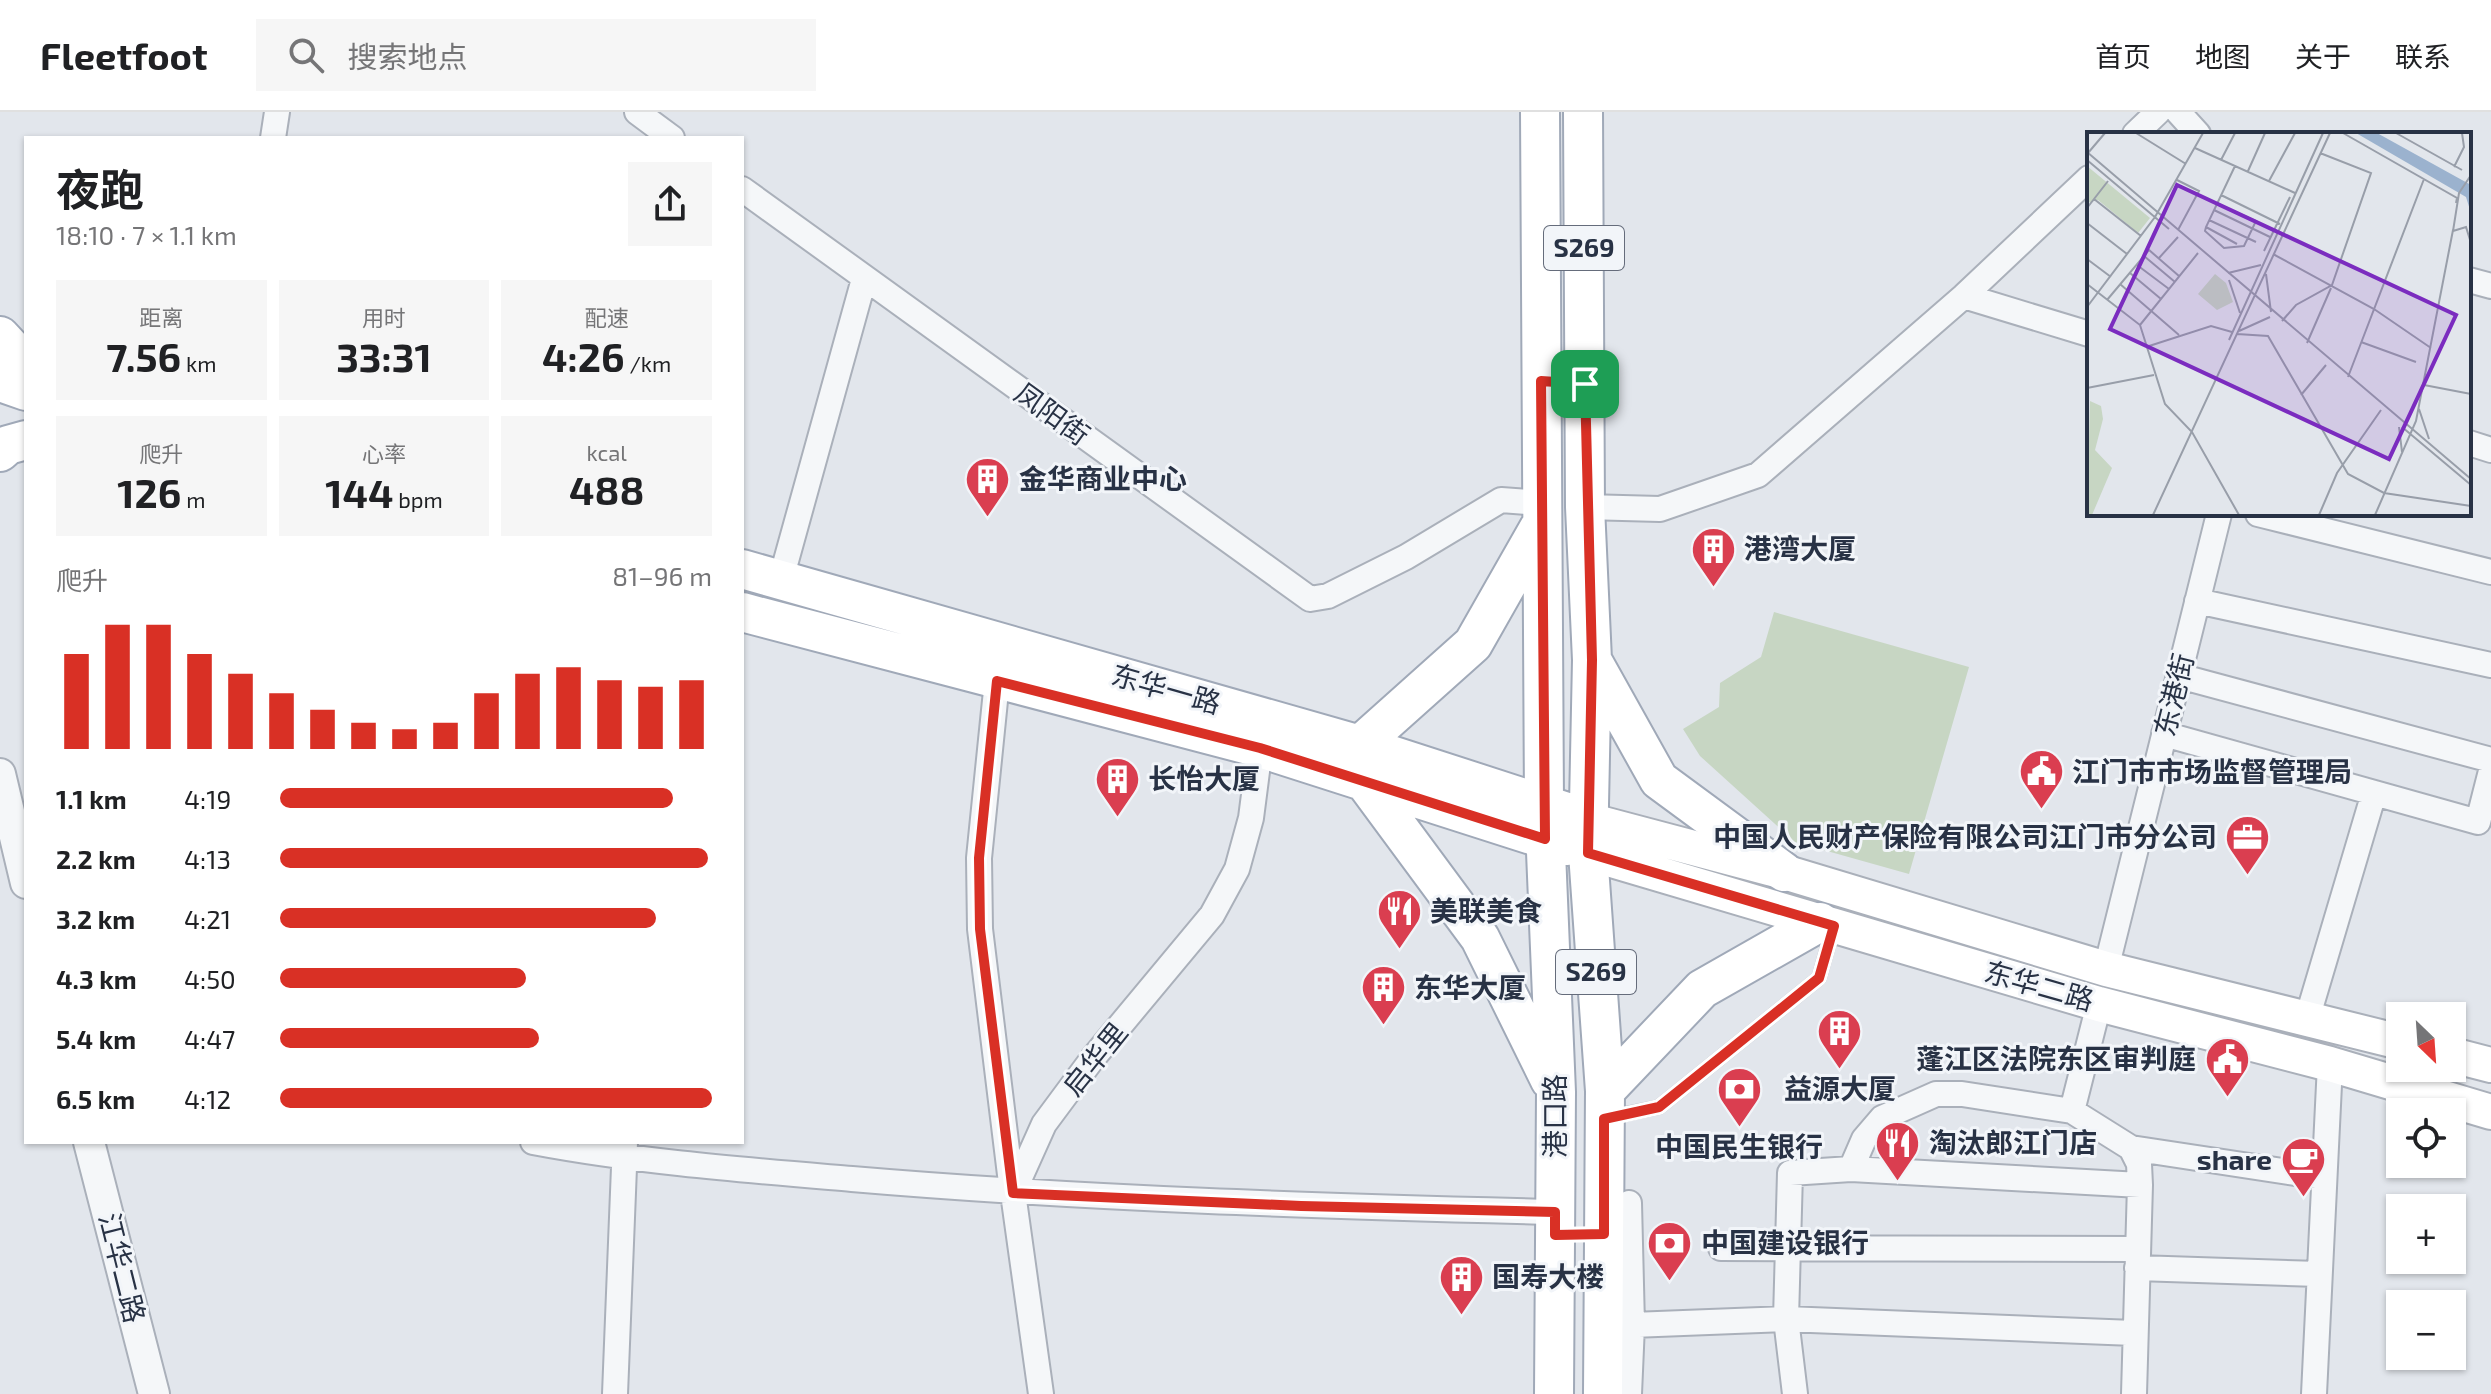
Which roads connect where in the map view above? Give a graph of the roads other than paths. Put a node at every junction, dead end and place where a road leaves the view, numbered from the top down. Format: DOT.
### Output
graph roads {
  1 [pos="277,112"];
  2 [pos="637,112"];
  3 [pos="1540,112"];
  4 [pos="1583,112"];
  5 [pos="2158,112"];
  6 [pos="2178,112"];
  7 [pos="2137,132"];
  8 [pos="2196,132"];
  9 [pos="273,136"];
  10 [pos="669,136"];
  11 [pos="2087,180"];
  12 [pos="744,190"];
  13 [pos="864,279"];
  14 [pos="2471,281"];
  15 [pos="2491,286"];
  16 [pos="1964,296"];
  17 [pos="2087,333"];
  18 [pos="0,336"];
  19 [pos="24,362"];
  20 [pos="1541,381"];
  21 [pos="0,382"];
  22 [pos="1585,384"];
  23 [pos="24,390"];
  24 [pos="0,423"];
  25 [pos="24,428"];
  26 [pos="24,441"];
  27 [pos="2471,444"];
  28 [pos="2491,450"];
  29 [pos="0,452"];
  30 [pos="1585,507"];
  31 [pos="1541,514"];
  32 [pos="2218,516"];
  33 [pos="2266,516"];
  34 [pos="744,570"];
  35 [pos="2491,572"];
  36 [pos="781,579"];
  37 [pos="2197,601"];
  38 [pos="744,613"];
  39 [pos="1592,660"];
  40 [pos="2491,665"];
  41 [pos="2179,676"];
  42 [pos="997,681"];
  43 [pos="2164,734"];
  44 [pos="1260,748"];
  45 [pos="2491,760"];
  46 [pos="1362,763"];
  47 [pos="2491,771"];
  48 [pos="0,774"];
  49 [pos="2374,793"];
  50 [pos="1545,821"];
  51 [pos="2484,823"];
  52 [pos="1588,836"];
  53 [pos="1784,872"];
  54 [pos="24,875"];
  55 [pos="1827,924"];
  56 [pos="2106,969"];
  57 [pos="2099,1004"];
  58 [pos="2307,1019"];
  59 [pos="2386,1039"];
  60 [pos="2466,1059"];
  61 [pos="2330,1064"];
  62 [pos="2491,1065"];
  63 [pos="1556,1092"];
  64 [pos="1604,1105"];
  65 [pos="2072,1111"];
  66 [pos="2491,1112"];
  67 [pos="90,1144"];
  68 [pos="554,1144"];
  69 [pos="2131,1148"];
  70 [pos="626,1151"];
  71 [pos="1604,1157"];
  72 [pos="1851,1169"];
  73 [pos="2322,1177"];
  74 [pos="2140,1185"];
  75 [pos="1013,1193"];
  76 [pos="1629,1203"];
  77 [pos="1555,1223"];
  78 [pos="1604,1234"];
  79 [pos="1721,1248"];
  80 [pos="1786,1248"];
  81 [pos="2137,1259"];
  82 [pos="2319,1274"];
  83 [pos="1786,1319"];
  84 [pos="1632,1325"];
  85 [pos="2134,1333"];
  86 [pos="154,1394"];
  87 [pos="615,1394"];
  88 [pos="1041,1394"];
  89 [pos="1554,1394"];
  90 [pos="1603,1394"];
  91 [pos="1629,1394"];
  92 [pos="1795,1394"];
  93 [pos="2117,1394"];
  94 [pos="2134,1394"];
  95 [pos="2314,1394"];
  1 -- 9 [label="street"];
  2 -- 10 [label="street"];
  3 -- 20 [label="main road, 港口路 / S269"];
  4 -- 22 [label="main road, S269"];
  5 -- 7 [label="street"];
  6 -- 8 [label="street"];
  11 -- 16 [label="street"];
  12 -- 13 [label="street, 凤阳街"];
  13 -- 31 [label="street, 凤阳街"];
  13 -- 36 [label="street"];
  14 -- 15 [label="street"];
  16 -- 17 [label="street"];
  16 -- 30 [label="street"];
  18 -- 19 [label="main road"];
  20 -- 22 [label="main road"];
  20 -- 31 [label="main road, 港口路 / S269"];
  21 -- 23 [label="main road"];
  22 -- 30 [label="main road, S269"];
  24 -- 25 [label="main road"];
  26 -- 29 [label="main road"];
  27 -- 28 [label="street"];
  30 -- 39 [label="main road, S269"];
  31 -- 46 [label="main road"];
  31 -- 50 [label="main road, 港口路 / S269"];
  32 -- 37 [label="street, 东港街"];
  33 -- 35 [label="street"];
  34 -- 36 [label="main road, 东华一路"];
  36 -- 46 [label="main road, 东华一路"];
  37 -- 40 [label="street"];
  37 -- 41 [label="street, 东港街"];
  38 -- 42 [label="main road, 东华一路"];
  39 -- 52 [label="main road, S269"];
  39 -- 53 [label="main road"];
  41 -- 43 [label="street, 东港街"];
  41 -- 45 [label="street"];
  42 -- 44 [label="main road, 东华一路"];
  42 -- 75 [label="street"];
  43 -- 49 [label="street"];
  43 -- 56 [label="street, 东港街"];
  44 -- 46 [label="main road, 东华一路"];
  44 -- 75 [label="street, 启华里"];
  46 -- 50 [label="main road, 东华一路"];
  46 -- 63 [label="main road"];
  47 -- 51 [label="street"];
  48 -- 54 [label="street"];
  49 -- 51 [label="street"];
  49 -- 58 [label="street"];
  50 -- 52 [label="main road, 东华一路"];
  50 -- 63 [label="main road, 港口路 / S269"];
  52 -- 53 [label="main road, 东华二路"];
  52 -- 55 [label="main road, 东华二路"];
  52 -- 64 [label="main road, 港口路 / S269"];
  53 -- 56 [label="main road, 东华二路"];
  55 -- 57 [label="main road, 东华二路"];
  55 -- 64 [label="main road"];
  55 -- 64 [label="lane"];
  56 -- 58 [label="main road, 东华二路"];
  57 -- 61 [label="main road, 东华二路"];
  57 -- 65 [label="street"];
  58 -- 59 [label="main road, 东华二路"];
  60 -- 62 [label="main road"];
  61 -- 66 [label="main road, 东华二路"];
  61 -- 73 [label="street"];
  63 -- 77 [label="main road, 港口路 / S269"];
  64 -- 71 [label="main road, 港口路 / S269"];
  65 -- 69 [label="street"];
  65 -- 72 [label="street"];
  67 -- 86 [label="street, 江华二路"];
  68 -- 70 [label="street"];
  69 -- 73 [label="street"];
  69 -- 74 [label="street"];
  70 -- 75 [label="street"];
  70 -- 87 [label="street"];
  71 -- 76 [label="main road"];
  71 -- 78 [label="main road, 港口路 / S269"];
  72 -- 74 [label="street"];
  72 -- 80 [label="street"];
  73 -- 82 [label="street"];
  74 -- 81 [label="street"];
  75 -- 77 [label="street"];
  75 -- 88 [label="street"];
  76 -- 84 [label="street"];
  77 -- 78 [label="main road"];
  77 -- 89 [label="main road, 港口路 / S269"];
  78 -- 90 [label="main road, 港口路 / S269"];
  79 -- 80 [label="street"];
  80 -- 81 [label="street"];
  80 -- 83 [label="street"];
  81 -- 82 [label="street"];
  81 -- 85 [label="street"];
  82 -- 95 [label="street"];
  83 -- 84 [label="street"];
  83 -- 85 [label="street"];
  83 -- 92 [label="street"];
  84 -- 91 [label="street"];
  85 -- 94 [label="street"];
  93 -- 94 [label="street"];
}
